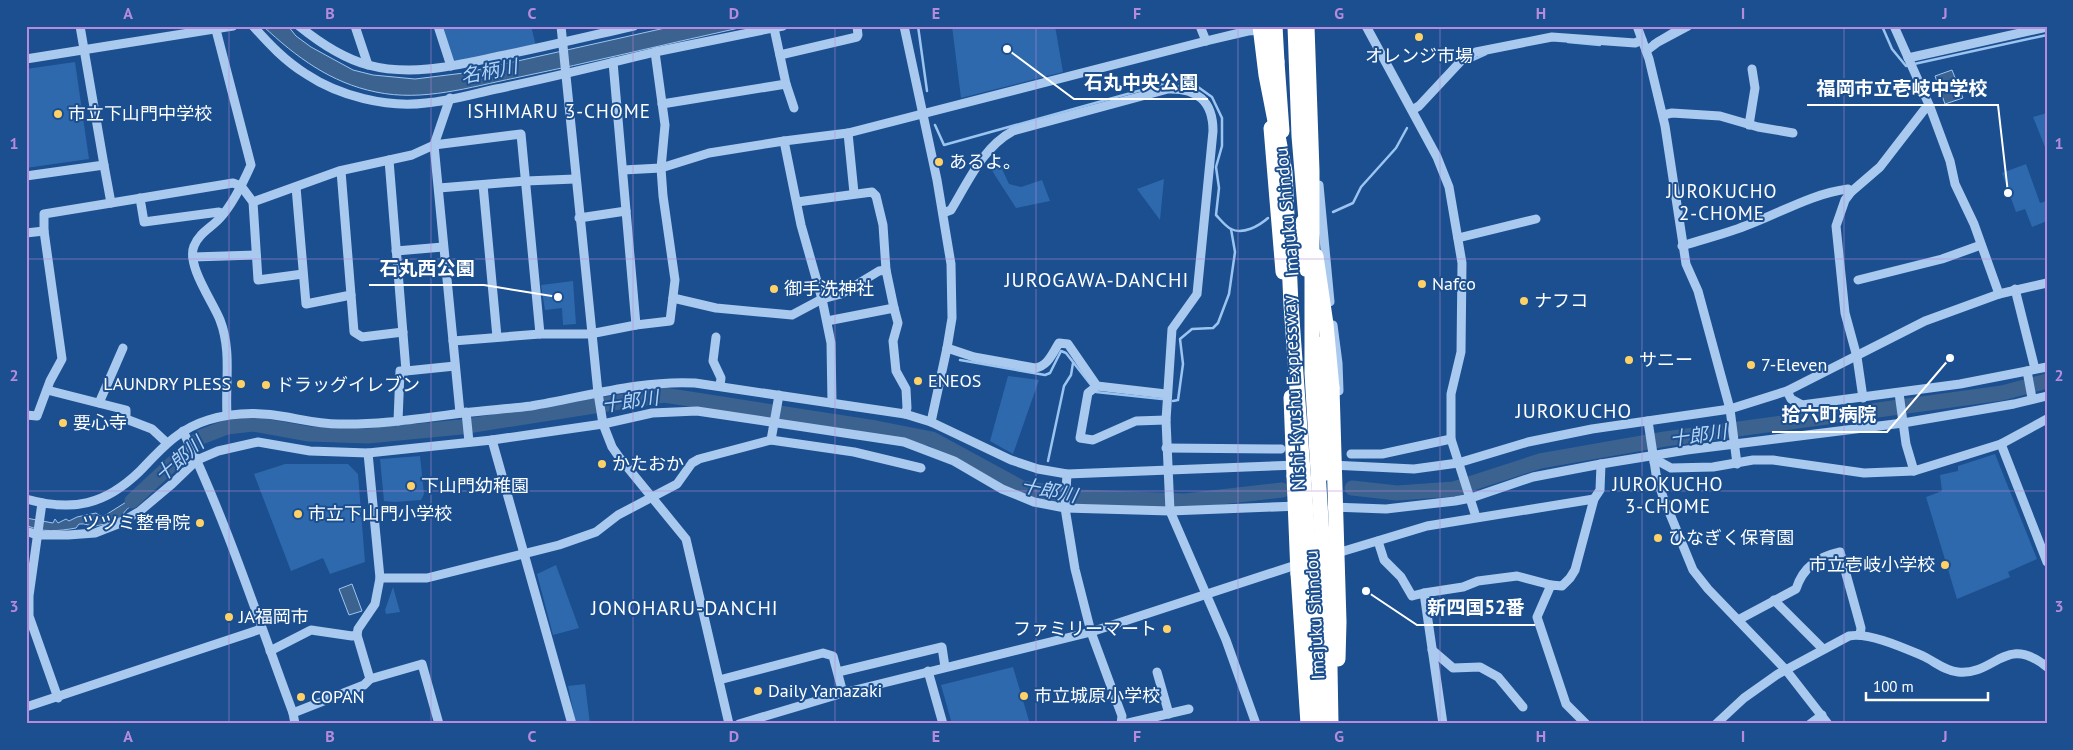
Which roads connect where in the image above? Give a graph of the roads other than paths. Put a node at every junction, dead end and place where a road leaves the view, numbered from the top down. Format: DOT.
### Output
graph roads {
  1 [pos="80,26"];
  2 [pos="233,26"];
  3 [pos="253,26"];
  4 [pos="299,26"];
  5 [pos="355,26"];
  6 [pos="438,26"];
  7 [pos="561,26"];
  8 [pos="633,26"];
  9 [pos="857,26"];
  10 [pos="904,26"];
  11 [pos="1200,26"];
  12 [pos="1288,26"];
  13 [pos="1295,26"];
  14 [pos="1307,26"];
  15 [pos="1366,26"];
  16 [pos="1638,26"];
  17 [pos="1688,26"];
  18 [pos="1894,26"];
  19 [pos="778,27"];
  20 [pos="1268,27"];
  21 [pos="2047,27"];
  22 [pos="216,28"];
  23 [pos="1642,40"];
  24 [pos="1206,41"];
  25 [pos="562,44"];
  26 [pos="1296,45"];
  27 [pos="84,50"];
  28 [pos="1646,51"];
  29 [pos="655,52"];
  30 [pos="780,55"];
  31 [pos="1908,58"];
  32 [pos="26,59"];
  33 [pos="1284,61"];
  34 [pos="613,62"];
  35 [pos="368,65"];
  36 [pos="451,66"];
  37 [pos="1752,68"];
  38 [pos="565,75"];
  39 [pos="786,84"];
  40 [pos="450,98"];
  41 [pos="662,104"];
  42 [pos="1930,107"];
  43 [pos="794,108"];
  44 [pos="1412,110"];
  45 [pos="923,113"];
  46 [pos="1663,115"];
  47 [pos="1749,125"];
  48 [pos="848,133"];
  49 [pos="1793,133"];
  50 [pos="1299,136"];
  51 [pos="784,140"];
  52 [pos="434,145"];
  53 [pos="388,160"];
  54 [pos="104,165"];
  55 [pos="661,168"];
  56 [pos="623,170"];
  57 [pos="341,171"];
  58 [pos="1285,172"];
  59 [pos="26,176"];
  60 [pos="575,179"];
  61 [pos="526,181"];
  62 [pos="483,185"];
  63 [pos="241,186"];
  64 [pos="296,187"];
  65 [pos="439,188"];
  66 [pos="1851,192"];
  67 [pos="854,194"];
  68 [pos="140,198"];
  69 [pos="253,202"];
  70 [pos="797,202"];
  71 [pos="111,203"];
  72 [pos="626,211"];
  73 [pos="943,213"];
  74 [pos="223,214"];
  75 [pos="579,218"];
  76 [pos="1536,219"];
  77 [pos="44,231"];
  78 [pos="26,234"];
  79 [pos="1458,238"];
  80 [pos="1981,245"];
  81 [pos="1682,246"];
  82 [pos="443,247"];
  83 [pos="396,251"];
  84 [pos="256,255"];
  85 [pos="193,257"];
  86 [pos="886,270"];
  87 [pos="304,274"];
  88 [pos="1858,280"];
  89 [pos="2047,283"];
  90 [pos="2015,289"];
  91 [pos="351,294"];
  92 [pos="1999,294"];
  93 [pos="673,298"];
  94 [pos="822,299"];
  95 [pos="894,308"];
  96 [pos="827,321"];
  97 [pos="636,324"];
  98 [pos="403,332"];
  99 [pos="540,334"];
  100 [pos="590,334"];
  101 [pos="497,337"];
  102 [pos="716,337"];
  103 [pos="453,341"];
  104 [pos="124,348"];
  105 [pos="947,348"];
  106 [pos="1857,357"];
  107 [pos="455,366"];
  108 [pos="2047,367"];
  109 [pos="2031,370"];
  110 [pos="406,371"];
  111 [pos="1312,373"];
  112 [pos="720,386"];
  113 [pos="1097,386"];
  114 [pos="47,390"];
  115 [pos="1787,391"];
  116 [pos="598,394"];
  117 [pos="778,394"];
  118 [pos="1166,394"];
  119 [pos="1899,395"];
  120 [pos="2047,396"];
  121 [pos="1863,398"];
  122 [pos="2032,398"];
  123 [pos="99,403"];
  124 [pos="832,403"];
  125 [pos="1730,408"];
  126 [pos="463,413"];
  127 [pos="905,414"];
  128 [pos="227,415"];
  129 [pos="26,416"];
  130 [pos="2047,419"];
  131 [pos="1166,420"];
  132 [pos="398,421"];
  133 [pos="1648,421"];
  134 [pos="931,422"];
  135 [pos="1903,422"];
  136 [pos="774,423"];
  137 [pos="602,424"];
  138 [pos="183,431"];
  139 [pos="1450,438"];
  140 [pos="492,440"];
  141 [pos="770,440"];
  142 [pos="468,442"];
  143 [pos="167,444"];
  144 [pos="1735,444"];
  145 [pos="2001,444"];
  146 [pos="1166,448"];
  147 [pos="1281,449"];
  148 [pos="368,453"];
  149 [pos="1351,454"];
  150 [pos="1653,459"];
  151 [pos="197,460"];
  152 [pos="1601,464"];
  153 [pos="1737,464"];
  154 [pos="921,468"];
  155 [pos="1460,468"];
  156 [pos="1326,469"];
  157 [pos="1169,471"];
  158 [pos="1293,471"];
  159 [pos="1914,471"];
  160 [pos="1067,474"];
  161 [pos="652,497"];
  162 [pos="1471,498"];
  163 [pos="26,499"];
  164 [pos="1594,499"];
  165 [pos="42,505"];
  166 [pos="1065,508"];
  167 [pos="1170,509"];
  168 [pos="1476,517"];
  169 [pos="26,531"];
  170 [pos="37,534"];
  171 [pos="1378,541"];
  172 [pos="525,554"];
  173 [pos="2047,562"];
  174 [pos="380,578"];
  175 [pos="1550,585"];
  176 [pos="1207,593"];
  177 [pos="1424,593"];
  178 [pos="1774,600"];
  179 [pos="28,616"];
  180 [pos="1738,620"];
  181 [pos="261,629"];
  182 [pos="1091,632"];
  183 [pos="357,635"];
  184 [pos="1860,635"];
  185 [pos="1432,650"];
  186 [pos="1823,650"];
  187 [pos="270,651"];
  188 [pos="945,667"];
  189 [pos="2047,667"];
  190 [pos="1786,670"];
  191 [pos="928,671"];
  192 [pos="838,672"];
  193 [pos="1157,672"];
  194 [pos="370,679"];
  195 [pos="719,680"];
  196 [pos="843,693"];
  197 [pos="58,698"];
  198 [pos="1523,707"];
  199 [pos="26,708"];
  200 [pos="1189,709"];
  201 [pos="293,712"];
  202 [pos="1169,714"];
  203 [pos="1822,715"];
  204 [pos="295,724"];
  205 [pos="439,724"];
  206 [pos="572,724"];
  207 [pos="730,724"];
  208 [pos="739,724"];
  209 [pos="943,724"];
  210 [pos="1122,724"];
  211 [pos="1256,724"];
  212 [pos="1308,724"];
  213 [pos="1318,724"];
  214 [pos="1331,724"];
  215 [pos="1337,724"];
  216 [pos="1443,724"];
  217 [pos="1586,724"];
  218 [pos="1716,724"];
  219 [pos="1810,724"];
  220 [pos="1828,724"];
  1 -- 27 [label="street"];
  2 -- 22 [label="street"];
  3 -- 40 [label="street"];
  4 -- 35 [label="street"];
  5 -- 35 [label="street"];
  6 -- 36 [label="street"];
  7 -- 25 [label="street"];
  8 -- 25 [label="street"];
  9 -- 30 [label="street"];
  10 -- 45 [label="street"];
  11 -- 24 [label="street"];
  12 -- 33 [label="highway"];
  13 -- 26 [label="highway, Imajuku Shindou"];
  14 -- 111 [label="highway, bridge"];
  15 -- 44 [label="street"];
  16 -- 23 [label="street"];
  17 -- 28 [label="street"];
  18 -- 31 [label="street"];
  19 -- 29 [label="street"];
  19 -- 30 [label="street"];
  20 -- 24 [label="street"];
  20 -- 33 [label="highway, bridge"];
  20 -- 58 [label="highway, bridge"];
  20 -- 158 [label="highway, Imajuku Shindou"];
  21 -- 31 [label="street"];
  22 -- 27 [label="street"];
  22 -- 63 [label="street"];
  23 -- 28 [label="street"];
  23 -- 44 [label="street"];
  24 -- 45 [label="street"];
  25 -- 36 [label="street"];
  25 -- 38 [label="street"];
  26 -- 50 [label="highway, Imajuku Shindou"];
  26 -- 156 [label="street"];
  27 -- 32 [label="street"];
  27 -- 54 [label="street"];
  28 -- 46 [label="street"];
  29 -- 34 [label="street"];
  29 -- 41 [label="street"];
  30 -- 39 [label="street"];
  31 -- 42 [label="street"];
  33 -- 58 [label="highway, Nishi-Kyushu Expressway, bridge"];
  33 -- 111 [label="highway, Nishi-Kyushu Expressway, bridge"];
  34 -- 38 [label="street"];
  34 -- 56 [label="street"];
  35 -- 36 [label="street"];
  37 -- 47 [label="street"];
  38 -- 40 [label="street"];
  38 -- 60 [label="street"];
  39 -- 41 [label="street"];
  39 -- 43 [label="street"];
  40 -- 52 [label="street"];
  41 -- 55 [label="street"];
  42 -- 66 [label="street"];
  42 -- 80 [label="street"];
  44 -- 79 [label="street"];
  45 -- 48 [label="street"];
  45 -- 73 [label="street"];
  46 -- 47 [label="street"];
  46 -- 81 [label="street"];
  47 -- 49 [label="street"];
  48 -- 51 [label="street"];
  48 -- 67 [label="street"];
  50 -- 156 [label="highway, Imajuku Shindou"];
  50 -- 215 [label="highway, bridge"];
  51 -- 55 [label="street"];
  51 -- 70 [label="street"];
  52 -- 53 [label="street"];
  52 -- 61 [label="street"];
  52 -- 65 [label="street"];
  53 -- 57 [label="street"];
  53 -- 83 [label="street"];
  54 -- 59 [label="street"];
  54 -- 71 [label="street"];
  55 -- 56 [label="street"];
  55 -- 93 [label="street"];
  56 -- 72 [label="street"];
  57 -- 64 [label="street"];
  57 -- 91 [label="street"];
  58 -- 213 [label="highway, Nishi-Kyushu Expressway, bridge"];
  60 -- 61 [label="street"];
  60 -- 75 [label="street"];
  61 -- 62 [label="street"];
  61 -- 99 [label="street"];
  62 -- 65 [label="street"];
  62 -- 101 [label="street"];
  63 -- 68 [label="street"];
  63 -- 69 [label="street"];
  63 -- 74 [label="street"];
  64 -- 69 [label="street"];
  64 -- 87 [label="street"];
  65 -- 82 [label="street"];
  66 -- 81 [label="street"];
  66 -- 106 [label="street"];
  67 -- 70 [label="street"];
  67 -- 86 [label="street"];
  68 -- 71 [label="street"];
  68 -- 74 [label="street"];
  69 -- 84 [label="street"];
  70 -- 94 [label="street"];
  71 -- 77 [label="street"];
  72 -- 75 [label="street"];
  72 -- 97 [label="street"];
  73 -- 105 [label="street"];
  73 -- 118 [label="street"];
  74 -- 85 [label="street"];
  75 -- 100 [label="street"];
  76 -- 79 [label="street"];
  77 -- 78 [label="street"];
  77 -- 114 [label="street"];
  79 -- 139 [label="street"];
  80 -- 88 [label="street"];
  80 -- 92 [label="street"];
  81 -- 125 [label="street"];
  82 -- 83 [label="street"];
  82 -- 103 [label="street"];
  83 -- 98 [label="street"];
  84 -- 85 [label="street"];
  84 -- 87 [label="street"];
  85 -- 128 [label="street"];
  86 -- 94 [label="street"];
  86 -- 95 [label="street"];
  87 -- 91 [label="street"];
  89 -- 90 [label="street"];
  90 -- 92 [label="street"];
  90 -- 109 [label="street"];
  91 -- 98 [label="street"];
  92 -- 106 [label="street"];
  93 -- 94 [label="street"];
  93 -- 97 [label="street"];
  94 -- 96 [label="street"];
  95 -- 96 [label="street"];
  95 -- 127 [label="street"];
  96 -- 124 [label="street"];
  97 -- 100 [label="street"];
  98 -- 110 [label="street"];
  99 -- 100 [label="street"];
  99 -- 101 [label="street"];
  100 -- 116 [label="street"];
  101 -- 103 [label="street"];
  102 -- 112 [label="street"];
  103 -- 107 [label="street"];
  104 -- 123 [label="street"];
  105 -- 113 [label="street"];
  105 -- 134 [label="street"];
  106 -- 115 [label="street"];
  106 -- 121 [label="street"];
  107 -- 110 [label="street"];
  107 -- 126 [label="street"];
  108 -- 109 [label="street"];
  109 -- 119 [label="street"];
  109 -- 122 [label="street"];
  110 -- 132 [label="street"];
  111 -- 214 [label="highway, Nishi-Kyushu Expressway, bridge"];
  112 -- 116 [label="street"];
  112 -- 117 [label="street"];
  113 -- 118 [label="street"];
  113 -- 131 [label="street"];
  114 -- 123 [label="street"];
  114 -- 129 [label="street"];
  115 -- 121 [label="street"];
  115 -- 125 [label="street"];
  116 -- 126 [label="street"];
  116 -- 137 [label="street"];
  117 -- 124 [label="street"];
  117 -- 136 [label="street"];
  118 -- 131 [label="street"];
  119 -- 121 [label="street"];
  119 -- 135 [label="street"];
  120 -- 122 [label="street"];
  122 -- 135 [label="street"];
  123 -- 143 [label="street"];
  124 -- 127 [label="street"];
  125 -- 133 [label="street"];
  125 -- 144 [label="street"];
  126 -- 132 [label="street"];
  126 -- 142 [label="street"];
  127 -- 134 [label="street"];
  128 -- 132 [label="street"];
  128 -- 138 [label="street"];
  130 -- 145 [label="street"];
  131 -- 146 [label="street"];
  133 -- 150 [label="street"];
  133 -- 155 [label="street"];
  134 -- 160 [label="street"];
  135 -- 144 [label="street"];
  135 -- 159 [label="street"];
  136 -- 137 [label="street"];
  136 -- 141 [label="street"];
  136 -- 166 [label="street"];
  137 -- 140 [label="street"];
  137 -- 161 [label="street"];
  138 -- 143 [label="street"];
  138 -- 151 [label="street"];
  139 -- 149 [label="street"];
  139 -- 155 [label="street"];
  140 -- 142 [label="street"];
  140 -- 172 [label="street"];
  141 -- 154 [label="street"];
  141 -- 161 [label="street"];
  142 -- 148 [label="street"];
  143 -- 165 [label="street"];
  144 -- 150 [label="street"];
  144 -- 153 [label="street"];
  145 -- 159 [label="street"];
  145 -- 173 [label="street"];
  146 -- 147 [label="street"];
  146 -- 157 [label="street"];
  148 -- 151 [label="street"];
  148 -- 174 [label="street"];
  150 -- 152 [label="street"];
  150 -- 153 [label="street"];
  150 -- 180 [label="street"];
  151 -- 170 [label="street"];
  151 -- 181 [label="street"];
  152 -- 162 [label="street"];
  152 -- 164 [label="street"];
  153 -- 159 [label="street"];
  155 -- 156 [label="street"];
  155 -- 162 [label="street"];
  156 -- 158 [label="street"];
  156 -- 215 [label="highway, Imajuku Shindou"];
  157 -- 158 [label="street"];
  157 -- 160 [label="street"];
  157 -- 167 [label="street"];
  158 -- 212 [label="highway, Imajuku Shindou, bridge"];
  160 -- 166 [label="street"];
  161 -- 172 [label="street"];
  161 -- 195 [label="street"];
  162 -- 167 [label="street"];
  162 -- 168 [label="street"];
  163 -- 165 [label="street"];
  164 -- 168 [label="street"];
  164 -- 175 [label="street"];
  165 -- 170 [label="street"];
  166 -- 167 [label="street"];
  166 -- 182 [label="street"];
  167 -- 176 [label="street"];
  168 -- 171 [label="street"];
  169 -- 170 [label="street"];
  170 -- 179 [label="street"];
  171 -- 176 [label="street"];
  171 -- 177 [label="street"];
  172 -- 174 [label="street"];
  172 -- 206 [label="street"];
  174 -- 183 [label="street"];
  175 -- 177 [label="street"];
  175 -- 217 [label="street"];
  176 -- 182 [label="street"];
  176 -- 211 [label="street"];
  177 -- 185 [label="street"];
  178 -- 180 [label="street"];
  178 -- 184 [label="street"];
  178 -- 186 [label="street"];
  179 -- 197 [label="street"];
  180 -- 190 [label="street"];
  181 -- 187 [label="street"];
  181 -- 197 [label="street"];
  182 -- 188 [label="street"];
  182 -- 210 [label="street"];
  183 -- 187 [label="street"];
  183 -- 194 [label="street"];
  184 -- 186 [label="street"];
  184 -- 189 [label="street"];
  185 -- 198 [label="street"];
  185 -- 216 [label="street"];
  186 -- 190 [label="street"];
  187 -- 201 [label="street"];
  188 -- 191 [label="street"];
  188 -- 192 [label="street"];
  190 -- 203 [label="street"];
  190 -- 218 [label="street"];
  191 -- 196 [label="street"];
  191 -- 209 [label="street"];
  192 -- 195 [label="street"];
  192 -- 196 [label="street"];
  193 -- 202 [label="street"];
  194 -- 201 [label="street"];
  194 -- 205 [label="street"];
  195 -- 207 [label="street"];
  196 -- 208 [label="street"];
  197 -- 199 [label="street"];
  200 -- 202 [label="street"];
  201 -- 204 [label="street"];
  202 -- 210 [label="street"];
  203 -- 219 [label="street"];
  203 -- 220 [label="street"];
}
